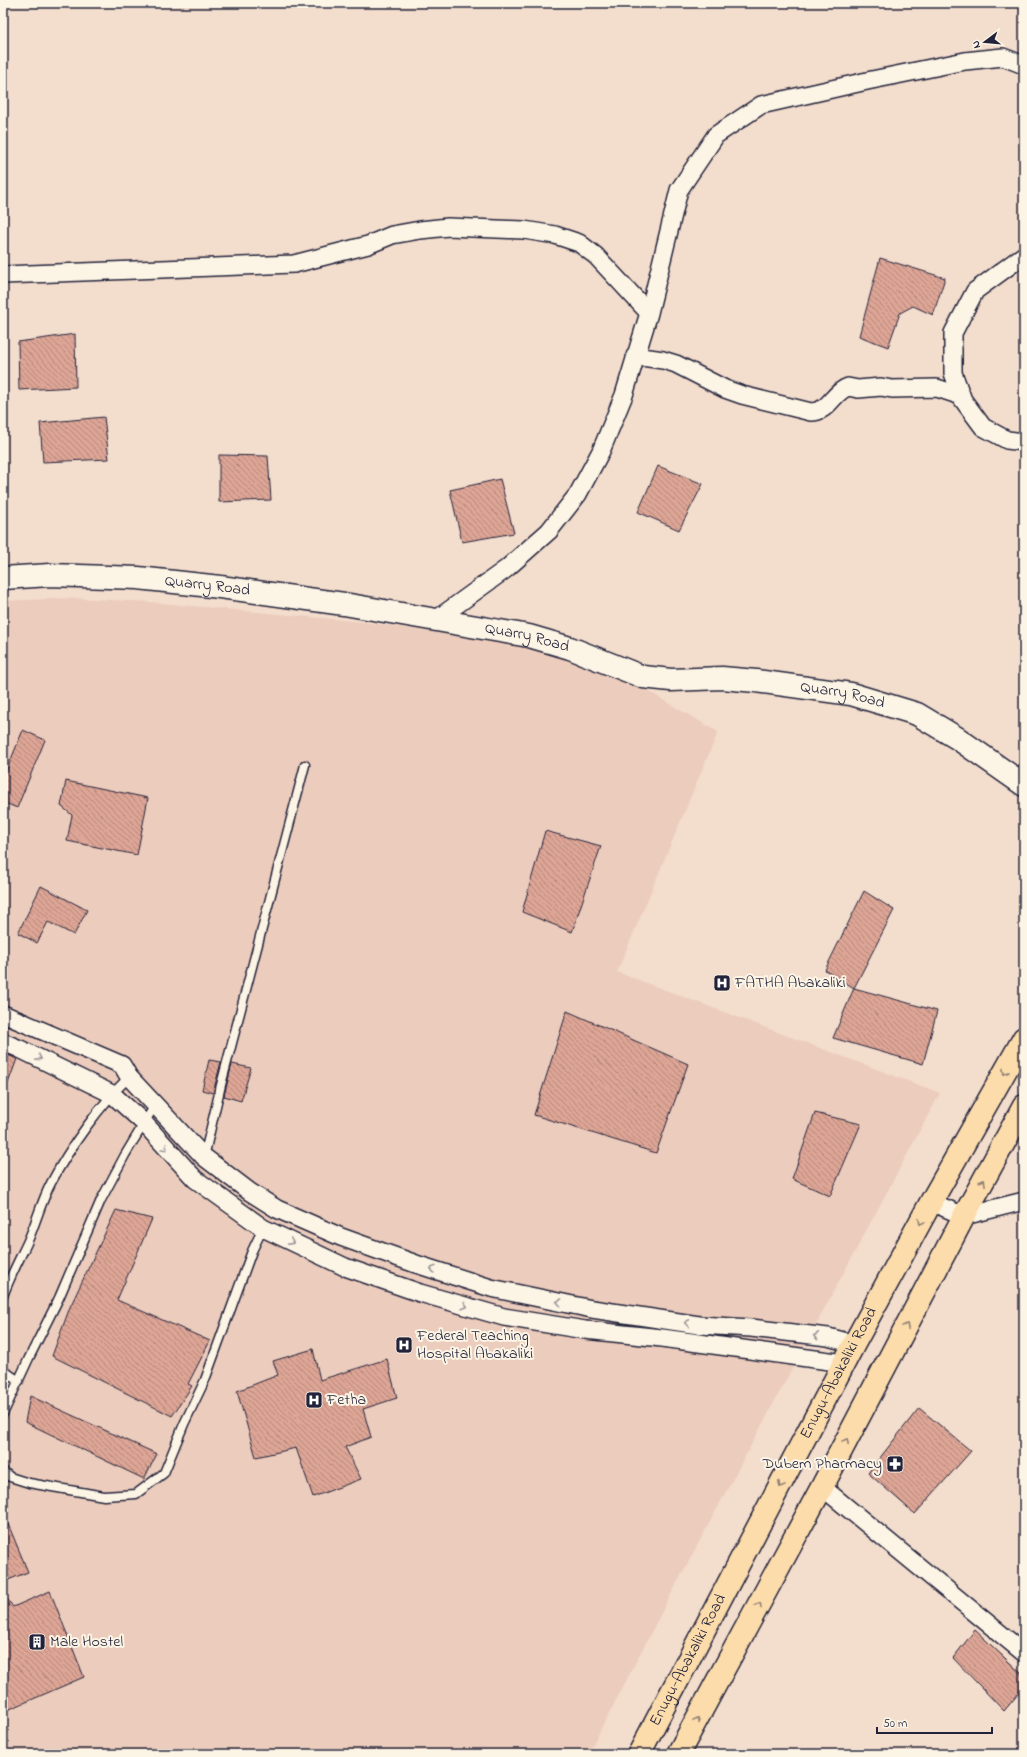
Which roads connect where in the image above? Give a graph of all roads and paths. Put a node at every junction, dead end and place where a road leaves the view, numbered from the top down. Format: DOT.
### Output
graph roads {
  1 [pos="1024,65"];
  2 [pos="1024,255"];
  3 [pos="3,275"];
  4 [pos="649,313"];
  5 [pos="636,356"];
  6 [pos="961,396"];
  7 [pos="1024,442"];
  8 [pos="3,578"];
  9 [pos="438,619"];
  10 [pos="305,765"];
  11 [pos="1024,785"];
  12 [pos="3,1014"];
  13 [pos="1024,1038"];
  14 [pos="3,1042"];
  15 [pos="129,1077"];
  16 [pos="112,1094"];
  17 [pos="155,1105"];
  18 [pos="1024,1106"];
  19 [pos="144,1123"];
  20 [pos="204,1157"];
  21 [pos="931,1202"];
  22 [pos="1024,1202"];
  23 [pos="964,1216"];
  24 [pos="263,1228"];
  25 [pos="3,1296"];
  26 [pos="854,1344"];
  27 [pos="844,1363"];
  28 [pos="3,1370"];
  29 [pos="19,1381"];
  30 [pos="3,1414"];
  31 [pos="3,1471"];
  32 [pos="822,1487"];
  33 [pos="1024,1653"];
  34 [pos="638,1754"];
  35 [pos="678,1754"];
  1 -- 4 [label="street"];
  2 -- 6 [label="street"];
  3 -- 4 [label="street"];
  4 -- 5 [label="street"];
  5 -- 6 [label="street"];
  5 -- 9 [label="street"];
  6 -- 7 [label="street"];
  8 -- 9 [label="street, Quarry Road"];
  9 -- 11 [label="street, Quarry Road"];
  10 -- 20 [label="lane"];
  12 -- 15 [label="street"];
  13 -- 21 [label="highway, Enugu-Abakaliki Road, one-way"];
  14 -- 16 [label="street, one-way"];
  15 -- 16 [label="lane"];
  15 -- 17 [label="street"];
  16 -- 19 [label="street"];
  16 -- 25 [label="lane"];
  17 -- 19 [label="lane"];
  17 -- 20 [label="street"];
  23 -- 18 [label="highway, one-way"];
  19 -- 24 [label="street, one-way"];
  19 -- 29 [label="lane"];
  26 -- 20 [label="street, one-way"];
  21 -- 23 [label="street"];
  21 -- 26 [label="highway, Enugu-Abakaliki Road, one-way"];
  22 -- 23 [label="street"];
  32 -- 23 [label="highway, one-way"];
  24 -- 27 [label="street, one-way"];
  24 -- 31 [label="lane"];
  26 -- 27 [label="highway, Enugu-Abakaliki Road"];
  27 -- 34 [label="highway, Enugu-Abakaliki Road, one-way"];
  28 -- 29 [label="lane"];
  29 -- 30 [label="lane"];
  32 -- 33 [label="street"];
  35 -- 32 [label="highway, one-way"];
}
